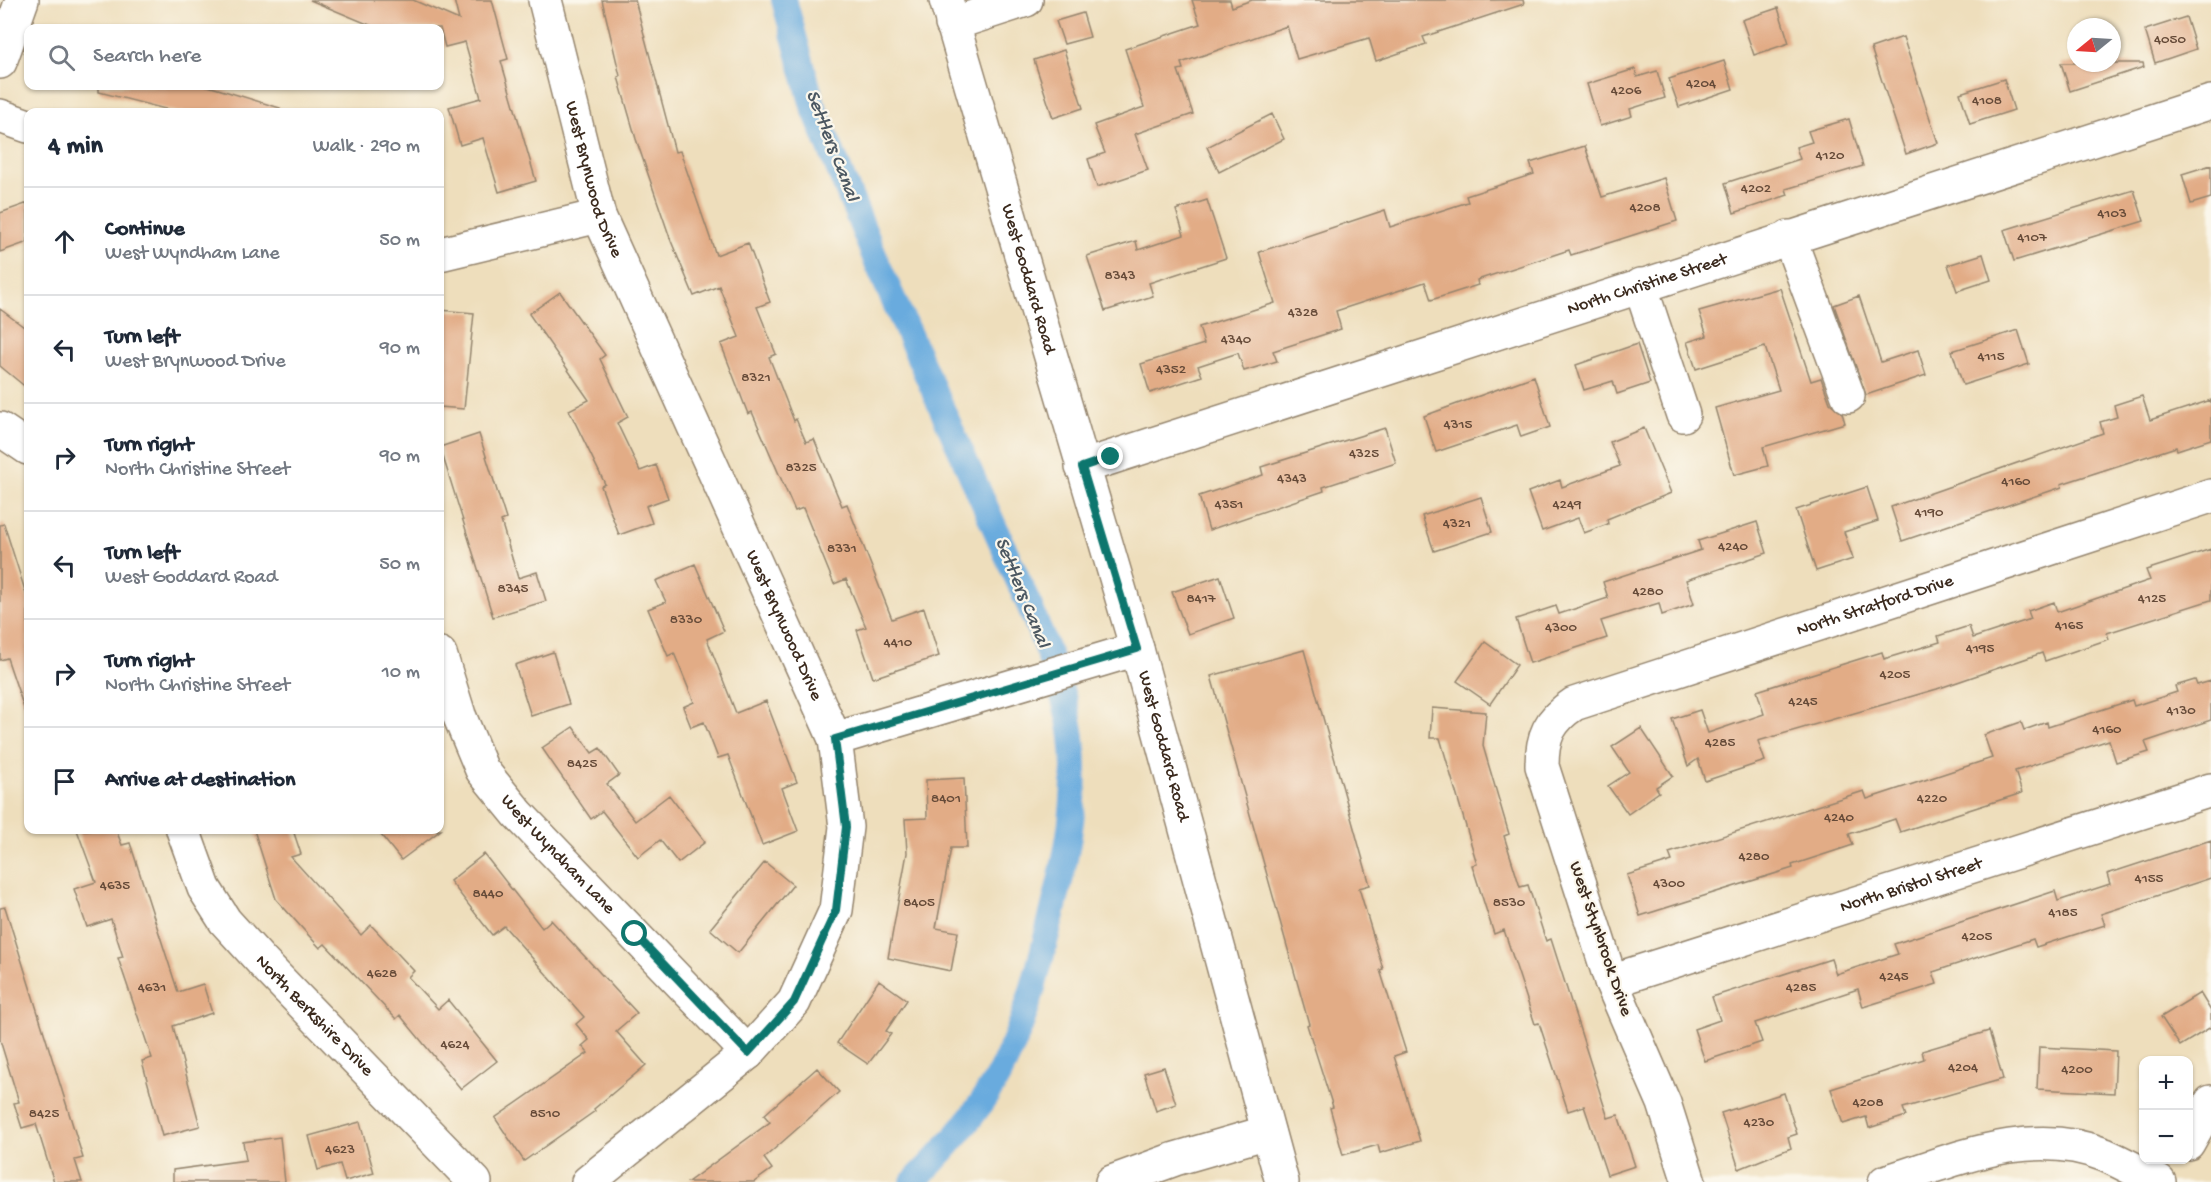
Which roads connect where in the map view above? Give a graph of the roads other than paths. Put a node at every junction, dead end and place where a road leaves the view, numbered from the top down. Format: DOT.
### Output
graph roads {
  1 [pos="22,0"];
  2 [pos="545,0"];
  3 [pos="1026,0"];
  4 [pos="949,12"];
  5 [pos="0,62"];
  6 [pos="2211,102"];
  7 [pos="0,117"];
  8 [pos="24,125"];
  9 [pos="599,216"];
  10 [pos="1789,237"];
  11 [pos="444,253"];
  12 [pos="1640,285"];
  13 [pos="1848,396"];
  14 [pos="1683,415"];
  15 [pos="0,429"];
  16 [pos="24,445"];
  17 [pos="1082,467"];
  18 [pos="2211,496"];
  19 [pos="1137,649"];
  20 [pos="444,667"];
  21 [pos="1548,727"];
  22 [pos="835,739"];
  23 [pos="2211,790"];
  24 [pos="184,834"];
  25 [pos="1611,981"];
  26 [pos="748,1053"];
  27 [pos="2211,1102"];
  28 [pos="1268,1132"];
  29 [pos="2193,1134"];
  30 [pos="2178,1164"];
  31 [pos="475,1182"];
  32 [pos="588,1182"];
  33 [pos="1112,1182"];
  34 [pos="1281,1182"];
  35 [pos="1689,1182"];
  36 [pos="1885,1182"];
  37 [pos="2159,1182"];
  38 [pos="2167,1182"];
  1 -- 5 [label="street"];
  2 -- 9 [label="street, West Brynwood Drive"];
  3 -- 4 [label="street"];
  4 -- 17 [label="street, West Goddard Road"];
  6 -- 10 [label="street, North Christine Street"];
  7 -- 8 [label="street"];
  9 -- 11 [label="street"];
  9 -- 22 [label="street, West Brynwood Drive"];
  10 -- 12 [label="street, North Christine Street"];
  10 -- 13 [label="street"];
  12 -- 14 [label="street"];
  12 -- 17 [label="street, North Christine Street"];
  15 -- 16 [label="street"];
  17 -- 19 [label="street, West Goddard Road"];
  18 -- 21 [label="street, North Stratford Drive"];
  19 -- 22 [label="street"];
  19 -- 28 [label="street, West Goddard Road"];
  20 -- 26 [label="street, West Wyndham Lane"];
  21 -- 25 [label="street, West Stynbrook Drive"];
  22 -- 26 [label="street, West Brynwood Drive"];
  23 -- 25 [label="street, North Bristol Street"];
  24 -- 31 [label="street, North Berkshire Drive"];
  25 -- 35 [label="street, West Stynbrook Drive"];
  26 -- 32 [label="street, West Brynwood Drive"];
  27 -- 29 [label="street"];
  28 -- 33 [label="street"];
  28 -- 34 [label="street, West Goddard Road"];
  30 -- 38 [label="street"];
  36 -- 37 [label="street"];
}
